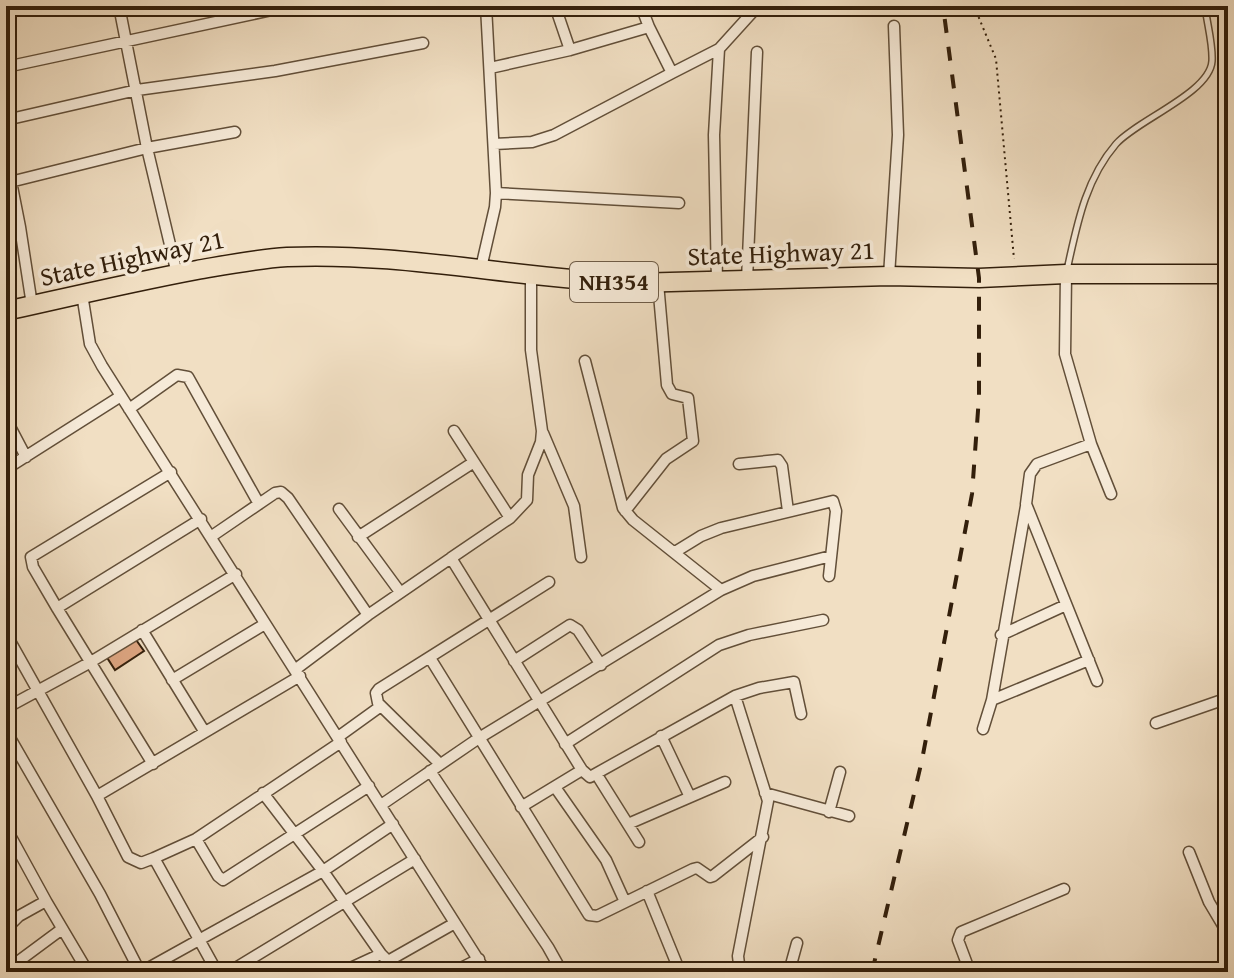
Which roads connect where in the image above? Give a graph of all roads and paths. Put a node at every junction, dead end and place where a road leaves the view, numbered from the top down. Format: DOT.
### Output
graph roads {
  1 [pos="119,6"];
  2 [pos="290,6"];
  3 [pos="486,6"];
  4 [pos="555,6"];
  5 [pos="641,6"];
  6 [pos="758,6"];
  7 [pos="974,6"];
  8 [pos="1205,6"];
  9 [pos="894,26"];
  10 [pos="649,27"];
  11 [pos="124,43"];
  12 [pos="423,43"];
  13 [pos="719,49"];
  14 [pos="570,50"];
  15 [pos="757,52"];
  16 [pos="6,67"];
  17 [pos="490,68"];
  18 [pos="672,73"];
  19 [pos="137,90"];
  20 [pos="6,120"];
  21 [pos="235,132"];
  22 [pos="494,144"];
  23 [pos="147,148"];
  24 [pos="6,156"];
  25 [pos="8,182"];
  26 [pos="496,193"];
  27 [pos="679,203"];
  28 [pos="20,227"];
  29 [pos="6,230"];
  30 [pos="481,268"];
  31 [pos="177,274"];
  32 [pos="1066,274"];
  33 [pos="1228,274"];
  34 [pos="531,276"];
  35 [pos="889,276"];
  36 [pos="1016,277"];
  37 [pos="747,280"];
  38 [pos="717,281"];
  39 [pos="658,283"];
  40 [pos="82,294"];
  41 [pos="32,305"];
  42 [pos="6,311"];
  43 [pos="585,361"];
  44 [pos="121,396"];
  45 [pos="129,409"];
  46 [pos="6,419"];
  47 [pos="454,431"];
  48 [pos="542,431"];
  49 [pos="1091,444"];
  50 [pos="26,457"];
  51 [pos="474,462"];
  52 [pos="739,464"];
  53 [pos="6,469"];
  54 [pos="171,472"];
  55 [pos="1111,494"];
  56 [pos="259,504"];
  57 [pos="1026,504"];
  58 [pos="339,509"];
  59 [pos="625,511"];
  60 [pos="788,511"];
  61 [pos="510,518"];
  62 [pos="201,519"];
  63 [pos="212,536"];
  64 [pos="358,537"];
  65 [pos="675,552"];
  66 [pos="831,556"];
  67 [pos="581,557"];
  68 [pos="451,558"];
  69 [pos="236,574"];
  70 [pos="829,576"];
  71 [pos="549,582"];
  72 [pos="721,590"];
  73 [pos="400,592"];
  74 [pos="1066,605"];
  75 [pos="57,608"];
  76 [pos="368,615"];
  77 [pos="490,619"];
  78 [pos="823,620"];
  79 [pos="265,624"];
  80 [pos="142,630"];
  81 [pos="6,634"];
  82 [pos="1001,635"];
  83 [pos="430,658"];
  84 [pos="1089,660"];
  85 [pos="514,661"];
  86 [pos="89,663"];
  87 [pos="601,665"];
  88 [pos="298,672"];
  89 [pos="172,680"];
  90 [pos="1097,681"];
  91 [pos="39,691"];
  92 [pos="735,696"];
  93 [pos="1228,698"];
  94 [pos="992,700"];
  95 [pos="539,703"];
  96 [pos="381,706"];
  97 [pos="6,708"];
  98 [pos="801,714"];
  99 [pos="1156,723"];
  100 [pos="983,729"];
  101 [pos="6,731"];
  102 [pos="204,731"];
  103 [pos="661,736"];
  104 [pos="479,738"];
  105 [pos="340,739"];
  106 [pos="565,744"];
  107 [pos="153,764"];
  108 [pos="440,764"];
  109 [pos="582,770"];
  110 [pos="430,771"];
  111 [pos="840,772"];
  112 [pos="597,775"];
  113 [pos="725,782"];
  114 [pos="369,786"];
  115 [pos="555,787"];
  116 [pos="263,793"];
  117 [pos="765,793"];
  118 [pos="97,796"];
  119 [pos="690,797"];
  120 [pos="381,805"];
  121 [pos="521,807"];
  122 [pos="829,812"];
  123 [pos="849,816"];
  124 [pos="393,824"];
  125 [pos="628,824"];
  126 [pos="6,828"];
  127 [pos="294,835"];
  128 [pos="763,837"];
  129 [pos="196,839"];
  130 [pos="639,842"];
  131 [pos="1189,852"];
  132 [pos="154,858"];
  133 [pos="415,859"];
  134 [pos="323,871"];
  135 [pos="1064,889"];
  136 [pos="647,891"];
  137 [pos="46,901"];
  138 [pos="625,902"];
  139 [pos="345,903"];
  140 [pos="7,923"];
  141 [pos="455,923"];
  142 [pos="62,929"];
  143 [pos="1228,934"];
  144 [pos="201,941"];
  145 [pos="797,943"];
  146 [pos="384,958"];
  147 [pos="479,959"];
  148 [pos="1228,968"];
  149 [pos="9,969"];
  150 [pos="87,972"];
  151 [pos="217,972"];
  152 [pos="229,972"];
  153 [pos="342,972"];
  154 [pos="393,972"];
  155 [pos="453,972"];
  156 [pos="486,972"];
  157 [pos="562,972"];
  158 [pos="680,972"];
  159 [pos="740,972"];
  160 [pos="789,972"];
  161 [pos="970,972"];
  162 [pos="1222,972"];
  1 -- 11 [label="street"];
  2 -- 11 [label="street"];
  3 -- 17 [label="street"];
  4 -- 14 [label="street"];
  5 -- 10 [label="street"];
  6 -- 13 [label="street"];
  7 -- 36 [label="path"];
  8 -- 32 [label="lane"];
  9 -- 35 [label="street"];
  10 -- 14 [label="street"];
  10 -- 18 [label="street"];
  11 -- 16 [label="street"];
  11 -- 19 [label="street"];
  12 -- 19 [label="street"];
  13 -- 18 [label="street"];
  13 -- 38 [label="street"];
  14 -- 17 [label="street"];
  15 -- 37 [label="street"];
  17 -- 22 [label="street"];
  18 -- 22 [label="street"];
  19 -- 20 [label="street"];
  19 -- 23 [label="street"];
  21 -- 23 [label="street"];
  22 -- 26 [label="street"];
  23 -- 25 [label="street"];
  23 -- 31 [label="street"];
  24 -- 25 [label="street"];
  25 -- 28 [label="street"];
  26 -- 27 [label="street"];
  26 -- 30 [label="street"];
  28 -- 29 [label="street"];
  28 -- 41 [label="street"];
  30 -- 31 [label="highway, State Highway 21 / NH354"];
  30 -- 34 [label="highway, State Highway 21 / NH354"];
  31 -- 40 [label="highway, State Highway 21 / NH354"];
  32 -- 33 [label="highway, State Highway 21 / NH354"];
  32 -- 36 [label="highway, State Highway 21 / NH354"];
  32 -- 49 [label="street"];
  34 -- 39 [label="highway, State Highway 21 / NH354"];
  34 -- 48 [label="street"];
  35 -- 36 [label="highway, State Highway 21 / NH354"];
  35 -- 37 [label="highway, State Highway 21 / NH354"];
  37 -- 38 [label="highway, State Highway 21 / NH354"];
  38 -- 39 [label="highway, State Highway 21 / NH354"];
  39 -- 59 [label="street"];
  40 -- 41 [label="highway, State Highway 21 / NH354"];
  40 -- 44 [label="street"];
  41 -- 42 [label="highway, State Highway 21 / NH354"];
  43 -- 59 [label="street"];
  44 -- 45 [label="street"];
  44 -- 50 [label="street"];
  45 -- 54 [label="street"];
  45 -- 56 [label="street"];
  46 -- 50 [label="street"];
  47 -- 51 [label="street"];
  48 -- 61 [label="street"];
  48 -- 67 [label="street"];
  49 -- 55 [label="street"];
  49 -- 57 [label="street"];
  50 -- 53 [label="street"];
  51 -- 61 [label="street"];
  51 -- 64 [label="street"];
  52 -- 60 [label="street"];
  54 -- 62 [label="street"];
  54 -- 75 [label="street"];
  56 -- 63 [label="street"];
  56 -- 76 [label="street"];
  57 -- 74 [label="street"];
  57 -- 82 [label="street"];
  58 -- 64 [label="street"];
  59 -- 65 [label="street"];
  60 -- 65 [label="street"];
  60 -- 66 [label="street"];
  61 -- 68 [label="street"];
  62 -- 63 [label="street"];
  62 -- 75 [label="street"];
  63 -- 69 [label="street"];
  64 -- 73 [label="street"];
  65 -- 72 [label="street"];
  66 -- 70 [label="street"];
  66 -- 72 [label="street"];
  68 -- 73 [label="street"];
  68 -- 77 [label="street"];
  69 -- 79 [label="street"];
  69 -- 80 [label="street"];
  71 -- 77 [label="street"];
  72 -- 87 [label="street"];
  73 -- 76 [label="street"];
  74 -- 82 [label="street"];
  74 -- 84 [label="street"];
  75 -- 86 [label="street"];
  76 -- 88 [label="street"];
  77 -- 83 [label="street"];
  77 -- 85 [label="street"];
  78 -- 106 [label="street"];
  79 -- 88 [label="street"];
  79 -- 89 [label="street"];
  80 -- 86 [label="street"];
  80 -- 89 [label="street"];
  81 -- 91 [label="street"];
  82 -- 94 [label="street"];
  83 -- 96 [label="street"];
  83 -- 104 [label="street"];
  84 -- 90 [label="street"];
  84 -- 94 [label="street"];
  85 -- 87 [label="street"];
  85 -- 95 [label="street"];
  86 -- 91 [label="street"];
  86 -- 107 [label="street"];
  87 -- 95 [label="street"];
  88 -- 102 [label="street"];
  88 -- 105 [label="street"];
  89 -- 102 [label="street"];
  91 -- 97 [label="street"];
  91 -- 118 [label="street"];
  92 -- 98 [label="street"];
  92 -- 103 [label="street"];
  92 -- 117 [label="street"];
  93 -- 99 [label="street"];
  94 -- 100 [label="street"];
  95 -- 104 [label="street"];
  95 -- 106 [label="street"];
  96 -- 105 [label="street"];
  96 -- 108 [label="street"];
  101 -- 144 [label="street"];
  102 -- 107 [label="street"];
  103 -- 112 [label="street"];
  103 -- 119 [label="street"];
  104 -- 108 [label="street"];
  104 -- 121 [label="street"];
  105 -- 114 [label="street"];
  105 -- 116 [label="street"];
  106 -- 109 [label="street"];
  107 -- 118 [label="street"];
  108 -- 110 [label="street"];
  109 -- 112 [label="street"];
  109 -- 115 [label="street"];
  110 -- 120 [label="street"];
  110 -- 157 [label="street"];
  111 -- 122 [label="street"];
  112 -- 125 [label="street"];
  113 -- 119 [label="street"];
  114 -- 120 [label="street"];
  114 -- 127 [label="street"];
  115 -- 121 [label="street"];
  115 -- 138 [label="street"];
  116 -- 127 [label="street"];
  116 -- 129 [label="street"];
  117 -- 122 [label="street"];
  117 -- 128 [label="street"];
  118 -- 132 [label="street"];
  119 -- 125 [label="street"];
  120 -- 124 [label="street"];
  121 -- 138 [label="street"];
  122 -- 123 [label="street"];
  124 -- 133 [label="street"];
  124 -- 134 [label="street"];
  125 -- 130 [label="street"];
  126 -- 137 [label="street"];
  127 -- 129 [label="street"];
  127 -- 134 [label="street"];
  128 -- 136 [label="street"];
  128 -- 159 [label="street"];
  129 -- 132 [label="street"];
  131 -- 143 [label="street"];
  132 -- 144 [label="street"];
  133 -- 139 [label="street"];
  133 -- 141 [label="street"];
  134 -- 139 [label="street"];
  134 -- 144 [label="street"];
  135 -- 161 [label="street"];
  136 -- 138 [label="street"];
  136 -- 158 [label="street"];
  137 -- 140 [label="street"];
  137 -- 142 [label="street"];
  139 -- 146 [label="street"];
  139 -- 152 [label="street"];
  141 -- 146 [label="street"];
  141 -- 147 [label="street"];
  142 -- 149 [label="street"];
  142 -- 150 [label="street"];
  144 -- 151 [label="street"];
  145 -- 160 [label="street"];
  146 -- 153 [label="street"];
  146 -- 154 [label="street"];
  147 -- 155 [label="street"];
  147 -- 156 [label="street"];
  148 -- 162 [label="street"];
}
